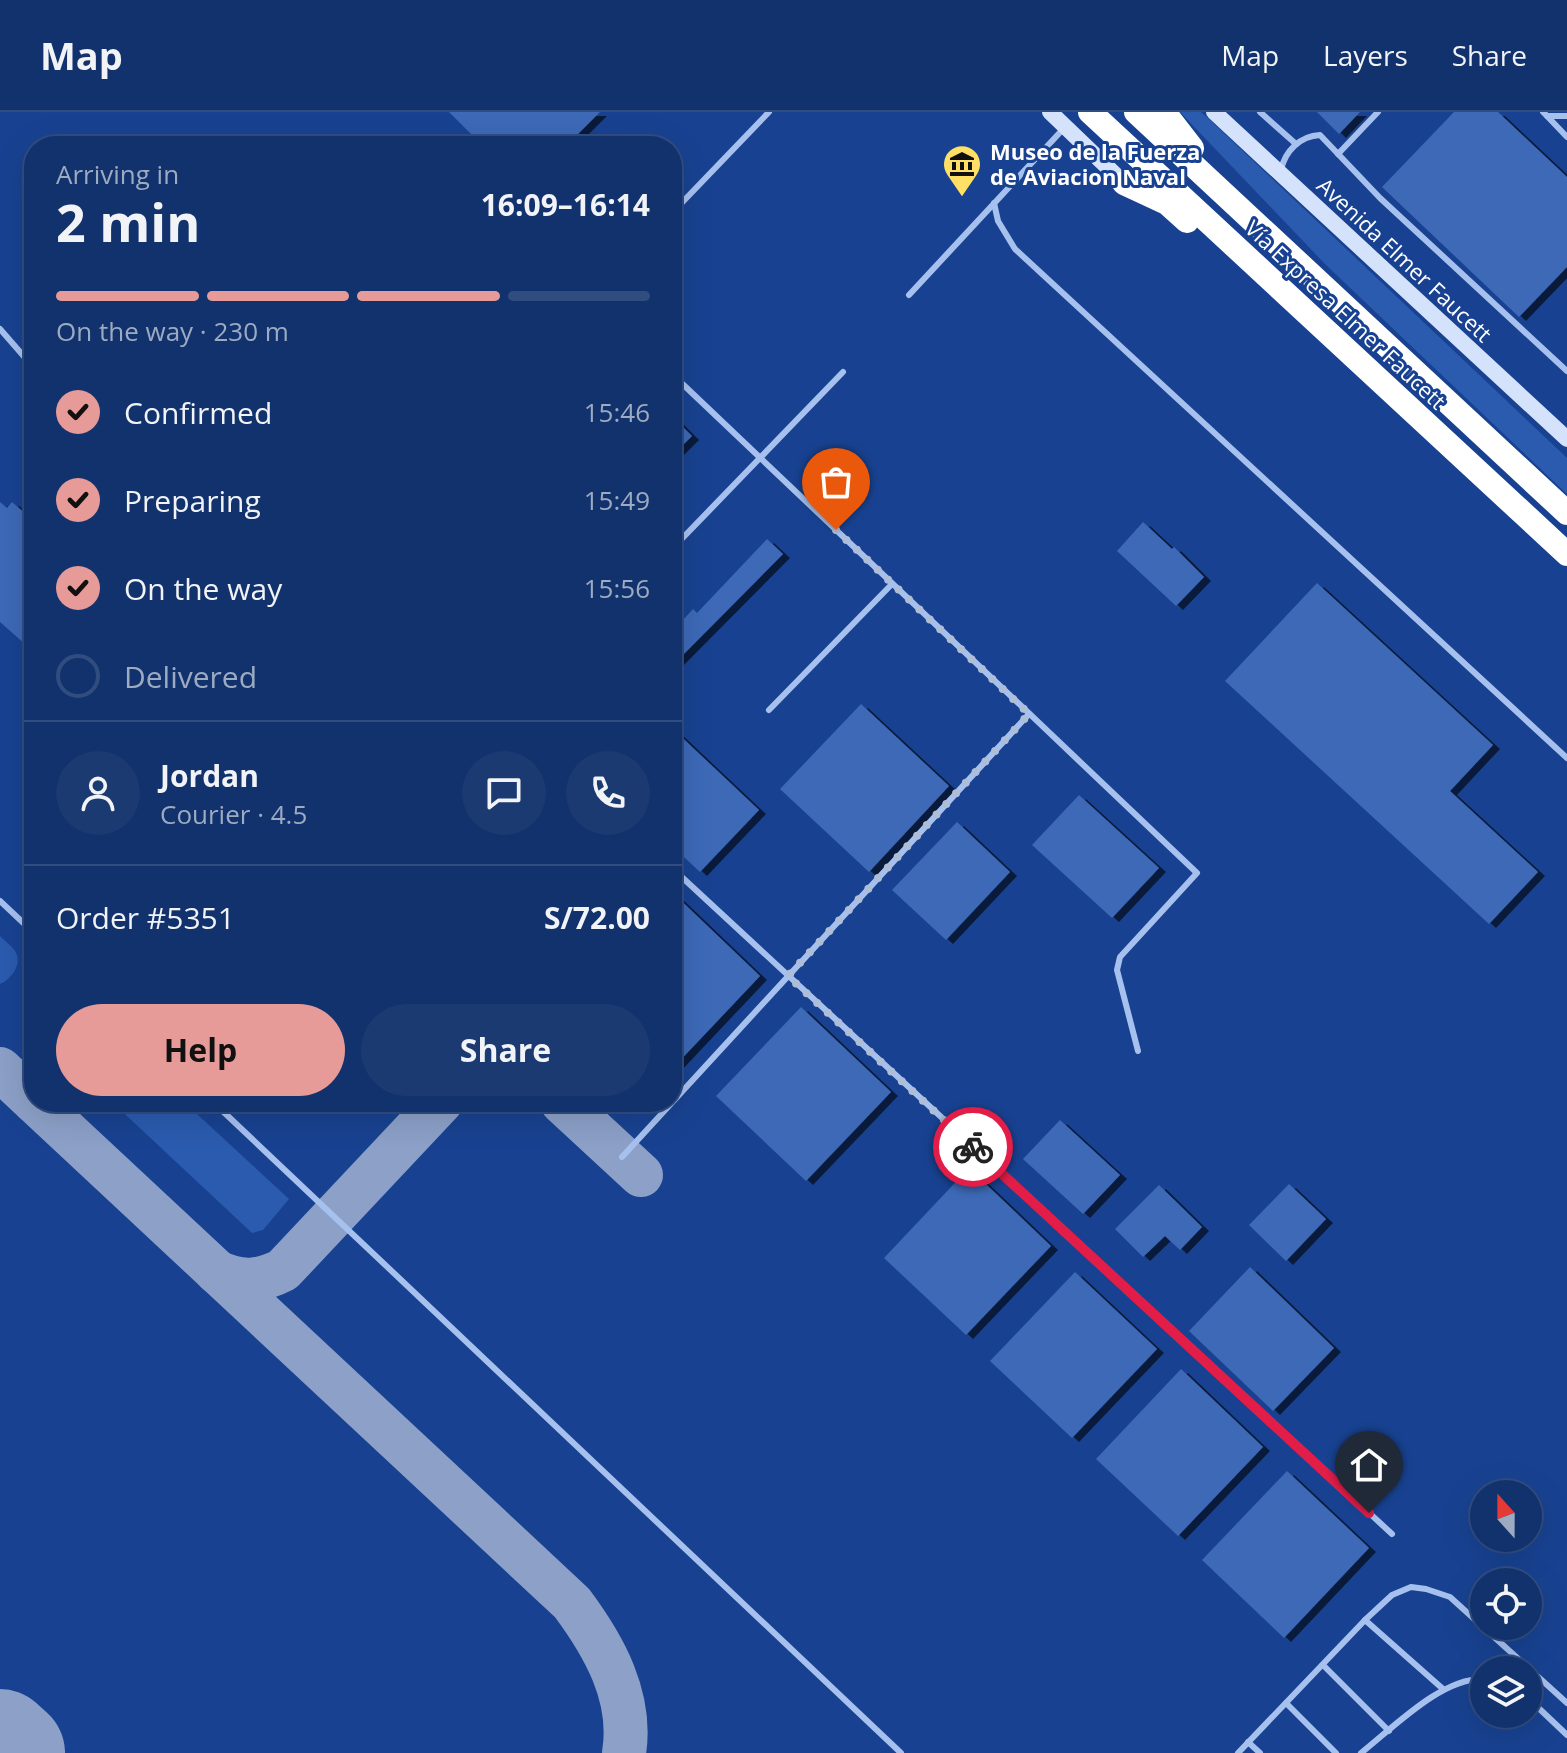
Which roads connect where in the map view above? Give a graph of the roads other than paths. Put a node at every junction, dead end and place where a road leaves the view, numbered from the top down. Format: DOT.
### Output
graph roads {
  1 [pos="769,112"];
  2 [pos="1050,112"];
  3 [pos="1090,112"];
  4 [pos="1136,112"];
  5 [pos="1164,112"];
  6 [pos="1214,112"];
  7 [pos="1260,112"];
  8 [pos="1378,112"];
  9 [pos="1545,114"];
  10 [pos="1567,116"];
  11 [pos="1065,127"];
  12 [pos="1567,137"];
  13 [pos="1296,144"];
  14 [pos="1338,154"];
  15 [pos="1280,174"];
  16 [pos="1124,183"];
  17 [pos="682,203"];
  18 [pos="994,203"];
  19 [pos="1241,209"];
  20 [pos="1282,290"];
  21 [pos="909,295"];
  22 [pos="0,329"];
  23 [pos="24,357"];
  24 [pos="1567,371"];
  25 [pos="843,372"];
  26 [pos="682,384"];
  27 [pos="1567,439"];
  28 [pos="759,457"];
  29 [pos="1567,513"];
  30 [pos="682,538"];
  31 [pos="1567,554"];
  32 [pos="892,584"];
  33 [pos="769,710"];
  34 [pos="1029,714"];
  35 [pos="1567,758"];
  36 [pos="682,877"];
  37 [pos="0,901"];
  38 [pos="24,924"];
  39 [pos="788,976"];
  40 [pos="1138,1051"];
  41 [pos="682,1092"];
  42 [pos="224,1112"];
  43 [pos="663,1112"];
  44 [pos="622,1157"];
  45 [pos="1392,1534"];
  46 [pos="1365,1620"];
  47 [pos="1323,1665"];
  48 [pos="1470,1680"];
  49 [pos="1443,1689"];
  50 [pos="1286,1703"];
  51 [pos="1567,1703"];
  52 [pos="1542,1711"];
  53 [pos="1389,1731"];
  54 [pos="1567,1735"];
  55 [pos="1248,1742"];
  56 [pos="901,1753"];
  57 [pos="1238,1753"];
  58 [pos="1260,1753"];
  59 [pos="1336,1753"];
  60 [pos="1361,1753"];
  1 -- 17 [label="lane"];
  2 -- 11 [label="main road"];
  3 -- 20 [label="highway, Vía Expresa Elmer Faucett"];
  4 -- 19 [label="highway, Vía Expresa Elmer Faucett"];
  5 -- 19 [label="highway"];
  6 -- 15 [label="main road, Avenida Elmer Faucett"];
  7 -- 13 [label="lane"];
  8 -- 14 [label="lane"];
  9 -- 10 [label="lane"];
  9 -- 12 [label="lane"];
  11 -- 16 [label="main road"];
  11 -- 18 [label="lane"];
  13 -- 14 [label="lane"];
  13 -- 15 [label="lane"];
  14 -- 24 [label="lane"];
  15 -- 27 [label="main road, Avenida Elmer Faucett"];
  16 -- 20 [label="highway"];
  18 -- 21 [label="lane"];
  18 -- 35 [label="lane"];
  19 -- 29 [label="highway, Vía Expresa Elmer Faucett"];
  20 -- 31 [label="highway, Vía Expresa Elmer Faucett"];
  22 -- 23 [label="lane"];
  25 -- 28 [label="lane"];
  26 -- 28 [label="lane"];
  28 -- 30 [label="lane"];
  28 -- 32 [label="lane"];
  32 -- 33 [label="lane"];
  32 -- 34 [label="lane"];
  34 -- 39 [label="lane"];
  34 -- 40 [label="lane"];
  36 -- 39 [label="lane"];
  37 -- 38 [label="lane"];
  39 -- 41 [label="lane"];
  39 -- 45 [label="lane"];
  42 -- 56 [label="lane"];
  43 -- 44 [label="lane"];
  46 -- 47 [label="lane"];
  46 -- 49 [label="lane"];
  46 -- 51 [label="lane"];
  47 -- 50 [label="lane"];
  47 -- 53 [label="lane"];
  48 -- 49 [label="lane"];
  49 -- 53 [label="lane"];
  50 -- 55 [label="lane"];
  50 -- 59 [label="lane"];
  52 -- 54 [label="lane"];
  53 -- 60 [label="lane"];
  55 -- 57 [label="lane"];
  55 -- 58 [label="lane"];
}
